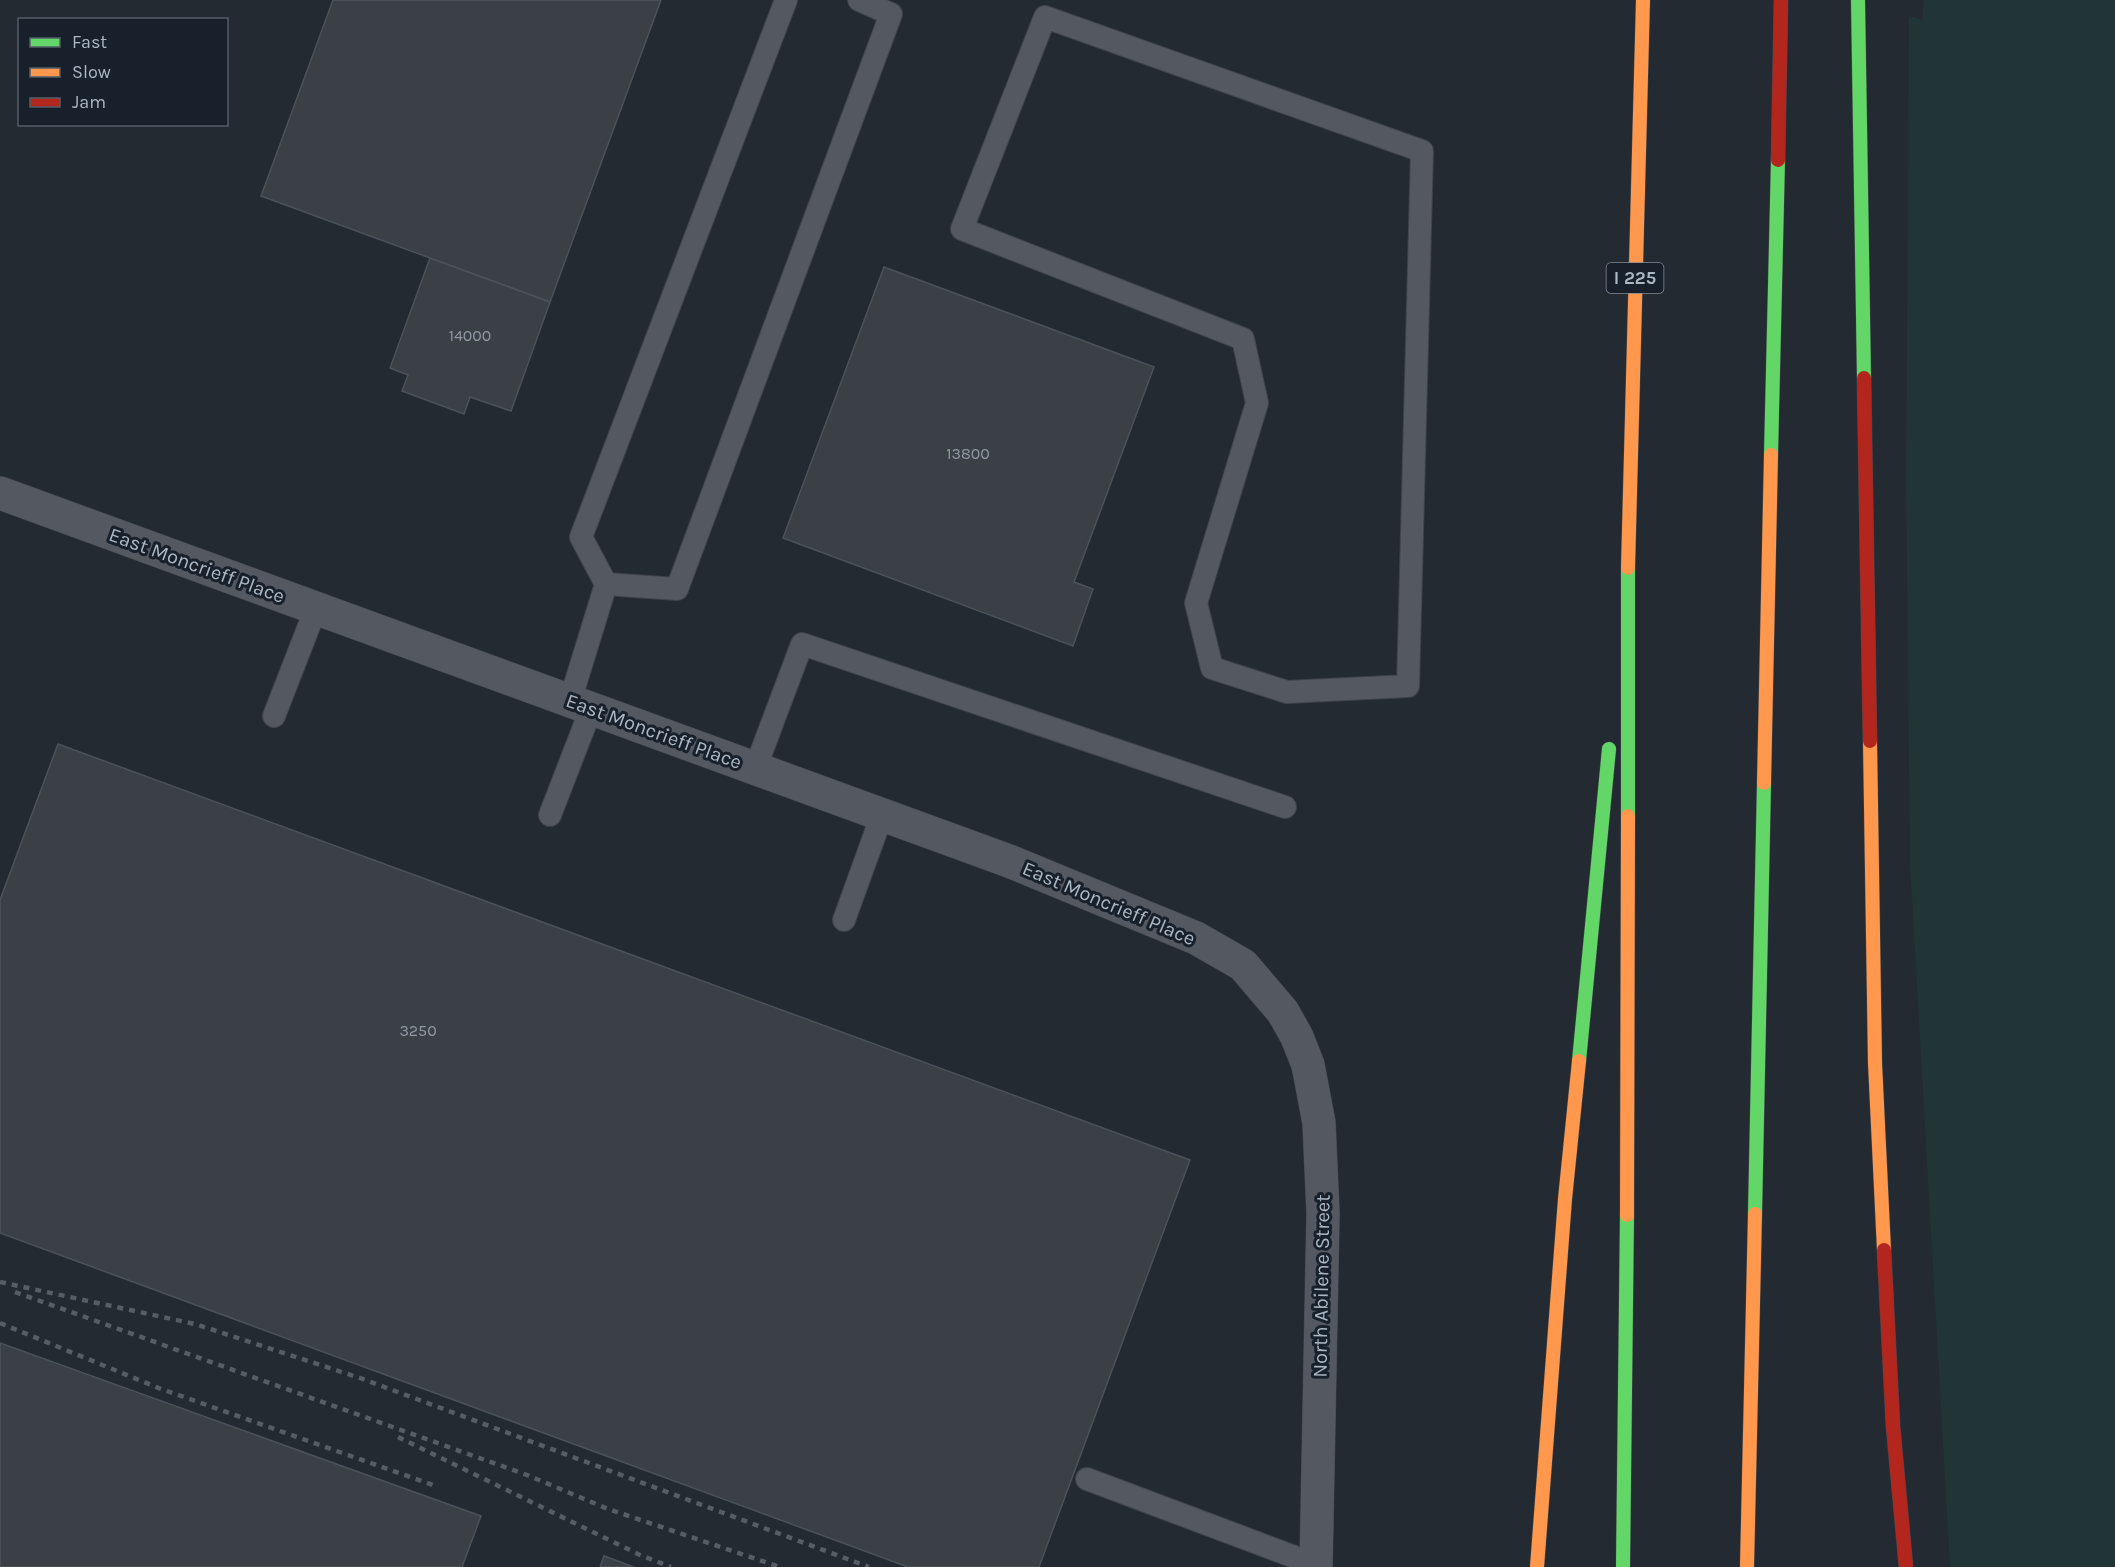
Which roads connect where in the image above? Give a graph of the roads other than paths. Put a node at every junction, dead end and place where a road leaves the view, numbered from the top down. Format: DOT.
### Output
graph roads {
  1 [pos="786,0"];
  2 [pos="859,0"];
  3 [pos="1643,0"];
  4 [pos="1781,0"];
  5 [pos="1858,2"];
  6 [pos="0,493"];
  7 [pos="1628,556"];
  8 [pos="606,584"];
  9 [pos="316,608"];
  10 [pos="1408,686"];
  11 [pos="1614,699"];
  12 [pos="581,705"];
  13 [pos="274,716"];
  14 [pos="1610,734"];
  15 [pos="755,769"];
  16 [pos="1285,807"];
  17 [pos="550,815"];
  18 [pos="882,815"];
  19 [pos="844,920"];
  20 [pos="1283,1012"];
  21 [pos="1087,1479"];
  22 [pos="1316,1566"];
  23 [pos="1537,1567"];
  24 [pos="1623,1567"];
  25 [pos="1747,1567"];
  26 [pos="1906,1567"];
  1 -- 8 [label="lane"];
  2 -- 8 [label="lane"];
  3 -- 7 [label="highway, I 225"];
  4 -- 25 [label="highway"];
  5 -- 26 [label="highway"];
  6 -- 9 [label="street, East Moncrieff Place"];
  7 -- 11 [label="highway"];
  7 -- 24 [label="highway"];
  8 -- 12 [label="lane"];
  9 -- 12 [label="street, East Moncrieff Place"];
  9 -- 13 [label="lane"];
  10 -- 10 [label="lane"];
  12 -- 15 [label="street, East Moncrieff Place"];
  12 -- 17 [label="lane"];
  14 -- 23 [label="highway"];
  15 -- 16 [label="lane"];
  15 -- 18 [label="street, East Moncrieff Place"];
  18 -- 19 [label="lane"];
  18 -- 20 [label="street, East Moncrieff Place"];
  20 -- 22 [label="street, North Abilene Street"];
  21 -- 22 [label="lane"];
}
